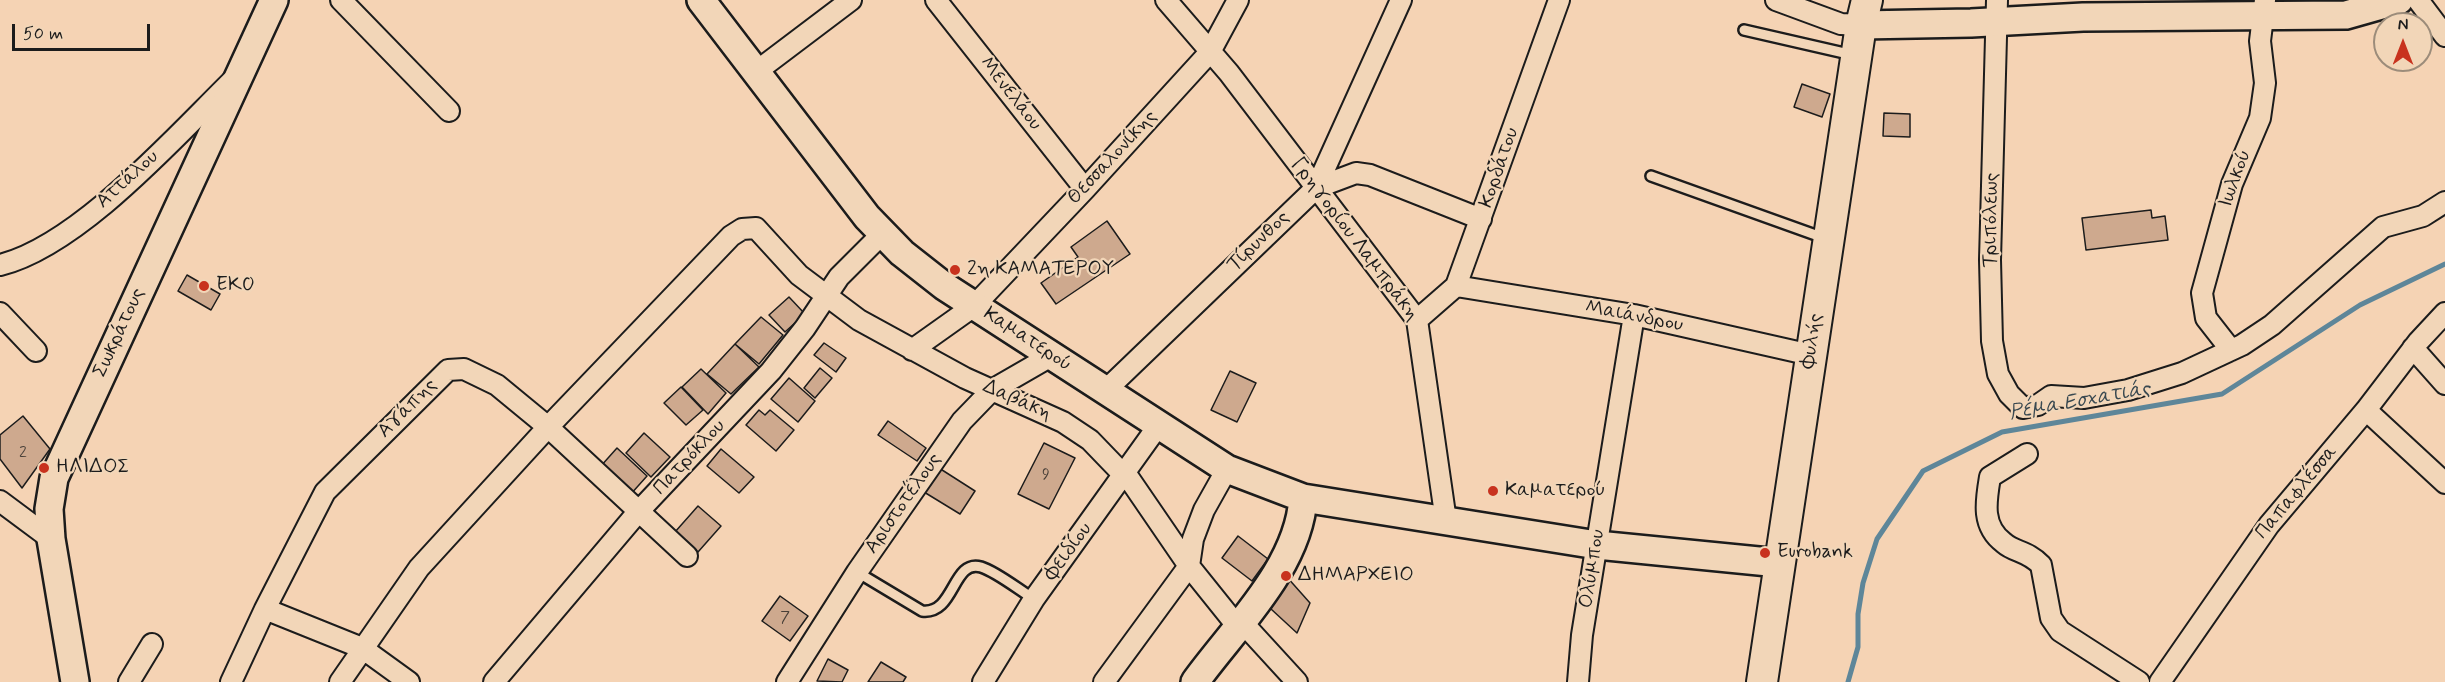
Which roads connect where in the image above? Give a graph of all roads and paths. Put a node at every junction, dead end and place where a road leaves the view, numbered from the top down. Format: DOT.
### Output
graph roads {
  1 [pos="274,0"];
  2 [pos="341,0"];
  3 [pos="701,0"];
  4 [pos="851,0"];
  5 [pos="936,0"];
  6 [pos="1166,0"];
  7 [pos="1238,0"];
  8 [pos="1401,0"];
  9 [pos="1559,0"];
  10 [pos="1776,0"];
  11 [pos="2399,0"];
  12 [pos="2418,0"];
  13 [pos="2265,7"];
  14 [pos="2083,9"];
  15 [pos="1997,11"];
  16 [pos="1864,12"];
  17 [pos="1744,30"];
  18 [pos="2445,36"];
  19 [pos="1210,52"];
  20 [pos="1856,56"];
  21 [pos="757,71"];
  22 [pos="241,73"];
  23 [pos="449,111"];
  24 [pos="1652,176"];
  25 [pos="1316,188"];
  26 [pos="1085,189"];
  27 [pos="2445,202"];
  28 [pos="1481,219"];
  29 [pos="883,233"];
  30 [pos="1828,239"];
  31 [pos="0,265"];
  32 [pos="1456,286"];
  33 [pos="825,296"];
  34 [pos="974,306"];
  35 [pos="0,313"];
  36 [pos="2445,313"];
  37 [pos="1634,315"];
  38 [pos="1417,320"];
  39 [pos="2415,345"];
  40 [pos="912,350"];
  41 [pos="2231,350"];
  42 [pos="36,351"];
  43 [pos="1811,355"];
  44 [pos="1051,356"];
  45 [pos="2445,364"];
  46 [pos="2445,384"];
  47 [pos="992,390"];
  48 [pos="1106,390"];
  49 [pos="2366,410"];
  50 [pos="1158,426"];
  51 [pos="548,427"];
  52 [pos="2027,454"];
  53 [pos="1227,469"];
  54 [pos="1126,474"];
  55 [pos="2445,483"];
  56 [pos="1303,498"];
  57 [pos="0,501"];
  58 [pos="638,512"];
  59 [pos="1446,521"];
  60 [pos="51,539"];
  61 [pos="1597,545"];
  62 [pos="687,556"];
  63 [pos="1779,562"];
  64 [pos="1189,566"];
  65 [pos="857,572"];
  66 [pos="1034,599"];
  67 [pos="265,609"];
  68 [pos="1240,625"];
  69 [pos="152,644"];
  70 [pos="362,648"];
  71 [pos="75,682"];
  72 [pos="129,682"];
  73 [pos="231,682"];
  74 [pos="340,682"];
  75 [pos="409,682"];
  76 [pos="494,682"];
  77 [pos="787,682"];
  78 [pos="984,682"];
  79 [pos="1104,682"];
  80 [pos="1195,682"];
  81 [pos="1298,682"];
  82 [pos="1578,682"];
  83 [pos="1762,682"];
  84 [pos="2139,682"];
  85 [pos="2160,682"];
  1 -- 22 [label="street, Σωκράτους"];
  2 -- 23 [label="street"];
  3 -- 21 [label="street, Καματερού"];
  4 -- 21 [label="street"];
  5 -- 26 [label="street, Μενελάου"];
  6 -- 19 [label="street, Γρηγορίου Λαμπράκη"];
  7 -- 19 [label="street, Θεσσαλονίκης"];
  8 -- 25 [label="street, Τίρυνθος"];
  9 -- 28 [label="street, Κορδάτου"];
  10 -- 16 [label="street"];
  11 -- 13 [label="street"];
  12 -- 18 [label="street"];
  13 -- 14 [label="street"];
  13 -- 41 [label="street, Ιωλκού"];
  14 -- 15 [label="street"];
  15 -- 16 [label="street"];
  15 -- 41 [label="street, Τριπόλεως"];
  16 -- 20 [label="main road, Φυλής"];
  17 -- 20 [label="lane"];
  19 -- 25 [label="street, Γρηγορίου Λαμπράκη"];
  19 -- 26 [label="street, Θεσσαλονίκης"];
  20 -- 30 [label="main road, Φυλής"];
  21 -- 29 [label="street, Καματερού"];
  22 -- 31 [label="street, Αττάλου"];
  22 -- 60 [label="street, Σωκράτους"];
  24 -- 30 [label="lane"];
  25 -- 28 [label="street"];
  25 -- 38 [label="street, Γρηγορίου Λαμπράκη"];
  25 -- 48 [label="street, Τίρυνθος"];
  26 -- 34 [label="street, Θεσσαλονίκης"];
  27 -- 41 [label="street"];
  28 -- 32 [label="street, Κορδάτου"];
  29 -- 33 [label="street, Πατρόκλου"];
  29 -- 34 [label="street, Καματερού"];
  30 -- 43 [label="main road, Φυλής"];
  32 -- 37 [label="street, Μαιάνδρου"];
  32 -- 38 [label="street, Κορδάτου"];
  33 -- 40 [label="street, Δαβάκη"];
  33 -- 51 [label="street, Δαβάκη"];
  33 -- 58 [label="street, Πατρόκλου"];
  34 -- 40 [label="street, Θεσσαλονίκης"];
  34 -- 44 [label="street, Καματερού"];
  35 -- 42 [label="street"];
  36 -- 39 [label="street, Παπαφλέσσα"];
  37 -- 43 [label="street, Μαιάνδρου"];
  37 -- 61 [label="street, Ολύμπου"];
  38 -- 59 [label="street, Γρηγορίου Λαμπράκη"];
  39 -- 45 [label="street"];
  39 -- 46 [label="street"];
  39 -- 49 [label="street, Παπαφλέσσα"];
  40 -- 47 [label="street, Δαβάκη"];
  43 -- 63 [label="main road, Φυλής"];
  44 -- 47 [label="street, Αριστοτέλους"];
  44 -- 48 [label="street, Καματερού"];
  47 -- 54 [label="street, Δαβάκη"];
  47 -- 65 [label="street, Αριστοτέλους"];
  48 -- 50 [label="street, Καματερού"];
  49 -- 55 [label="street"];
  49 -- 85 [label="street, Παπαφλέσσα"];
  50 -- 53 [label="street, Καματερού"];
  50 -- 54 [label="street, Φειδίου"];
  51 -- 58 [label="street, Αγάπης"];
  51 -- 67 [label="street, Αγάπης"];
  51 -- 70 [label="street"];
  52 -- 84 [label="street"];
  53 -- 56 [label="street, Καματερού"];
  53 -- 64 [label="street"];
  54 -- 64 [label="street, Δαβάκη"];
  54 -- 66 [label="street, Φειδίου"];
  56 -- 59 [label="street, Καματερού"];
  56 -- 68 [label="street"];
  57 -- 60 [label="street"];
  58 -- 62 [label="street, Αγάπης"];
  58 -- 76 [label="street, Πατρόκλου"];
  59 -- 61 [label="street, Καματερού"];
  60 -- 71 [label="street, Σωκράτους"];
  61 -- 63 [label="street, Καματερού"];
  61 -- 82 [label="street, Ολύμπου"];
  63 -- 83 [label="main road, Φυλής"];
  64 -- 68 [label="street, Δαβάκη"];
  64 -- 79 [label="street"];
  65 -- 66 [label="lane"];
  65 -- 77 [label="street, Αριστοτέλους"];
  66 -- 78 [label="street, Φειδίου"];
  67 -- 70 [label="street"];
  67 -- 73 [label="street, Αγάπης"];
  68 -- 80 [label="street"];
  68 -- 81 [label="street, Δαβάκη"];
  69 -- 72 [label="street"];
  70 -- 74 [label="street"];
  70 -- 75 [label="street"];
}
